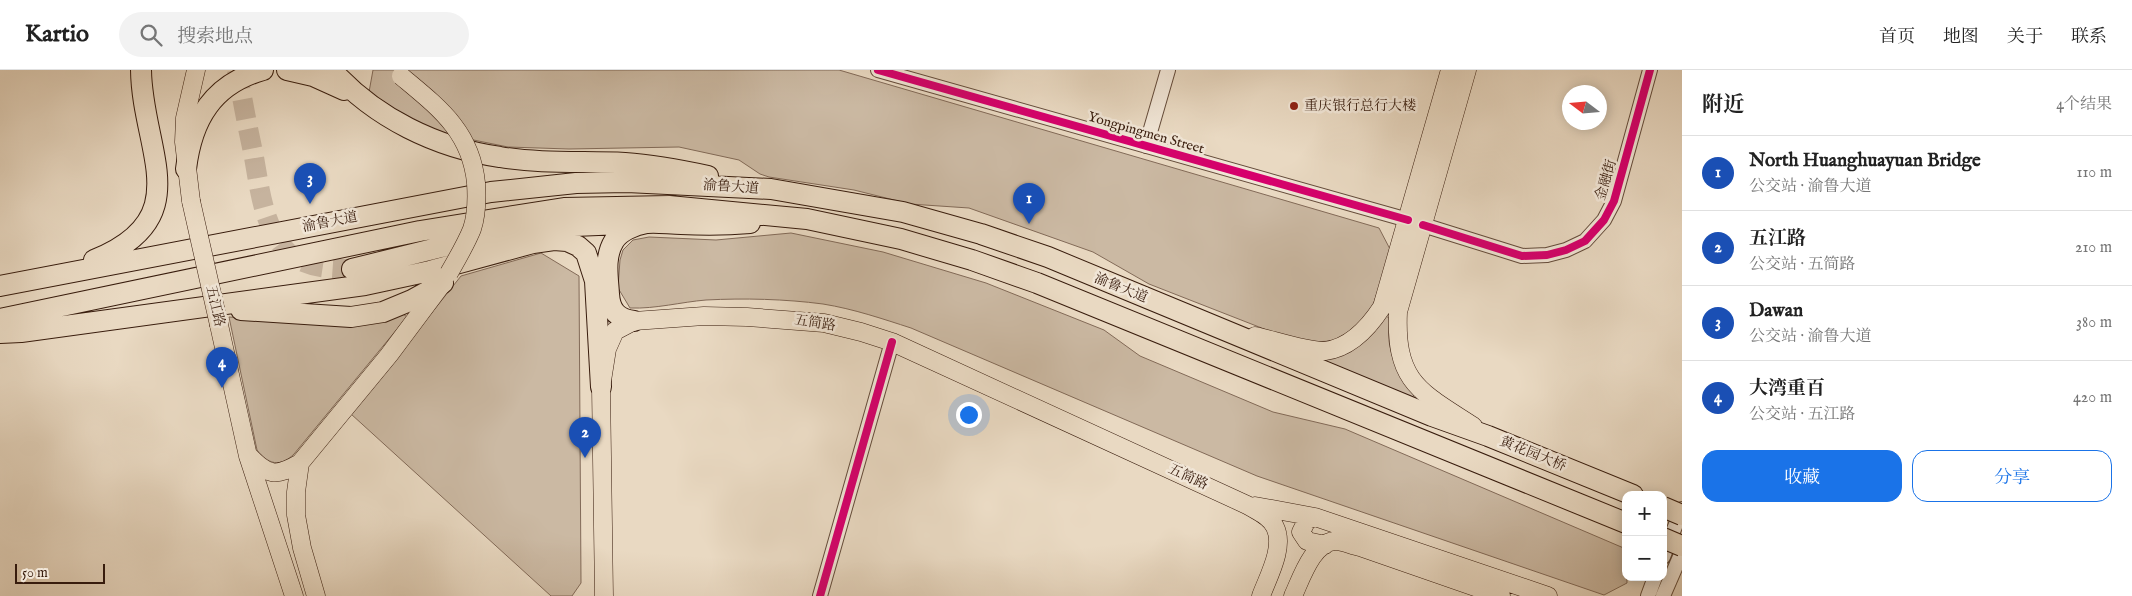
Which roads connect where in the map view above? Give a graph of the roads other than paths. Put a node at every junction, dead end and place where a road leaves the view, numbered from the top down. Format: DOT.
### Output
graph roads {
  1 [pos="194,70"];
  2 [pos="263,70"];
  3 [pos="287,70"];
  4 [pos="332,70"];
  5 [pos="878,70"];
  6 [pos="1168,70"];
  7 [pos="1450,70"];
  8 [pos="1467,70"];
  9 [pos="1650,70"];
  10 [pos="893,72"];
  11 [pos="397,73"];
  12 [pos="143,76"];
  13 [pos="359,98"];
  14 [pos="1146,146"];
  15 [pos="186,169"];
  16 [pos="771,189"];
  17 [pos="807,219"];
  18 [pos="646,223"];
  19 [pos="1415,223"];
  20 [pos="352,268"];
  21 [pos="58,274"];
  22 [pos="446,278"];
  23 [pos="0,286"];
  24 [pos="192,308"];
  25 [pos="0,319"];
  26 [pos="634,321"];
  27 [pos="1223,330"];
  28 [pos="0,333"];
  29 [pos="892,342"];
  30 [pos="601,387"];
  31 [pos="1434,409"];
  32 [pos="248,456"];
  33 [pos="300,463"];
  34 [pos="1623,491"];
  35 [pos="1247,505"];
  36 [pos="1667,509"];
  37 [pos="1682,509"];
  38 [pos="1682,515"];
  39 [pos="1315,518"];
  40 [pos="1622,521"];
  41 [pos="1667,540"];
  42 [pos="1325,545"];
  43 [pos="1682,546"];
  44 [pos="1667,547"];
  45 [pos="1682,552"];
  46 [pos="1676,566"];
  47 [pos="1654,581"];
  48 [pos="294,596"];
  49 [pos="316,596"];
  50 [pos="604,596"];
  51 [pos="820,596"];
  52 [pos="1261,596"];
  53 [pos="1293,596"];
  54 [pos="1501,596"];
  55 [pos="1548,596"];
  56 [pos="1648,596"];
  57 [pos="1664,596"];
  58 [pos="1671,596"];
  1 -- 15 [label="main road, 五江路"];
  2 -- 15 [label="highway"];
  3 -- 13 [label="highway"];
  4 -- 13 [label="highway"];
  5 -- 10 [label="street, Yongpingmen Street"];
  6 -- 14 [label="street"];
  7 -- 19 [label="main road"];
  8 -- 19 [label="main road"];
  9 -- 19 [label="street, 金融街"];
  10 -- 14 [label="street, Yongpingmen Street"];
  11 -- 22 [label="main road, bridge"];
  12 -- 21 [label="highway"];
  13 -- 16 [label="highway"];
  14 -- 19 [label="street, Yongpingmen Street"];
  15 -- 32 [label="main road, 五江路, bridge"];
  16 -- 21 [label="highway, 渝鲁大道"];
  16 -- 27 [label="highway, 渝鲁大道"];
  17 -- 18 [label="highway"];
  17 -- 25 [label="highway, 渝鲁大道"];
  17 -- 40 [label="highway, 渝鲁大道"];
  18 -- 20 [label="highway"];
  18 -- 26 [label="highway"];
  19 -- 27 [label="main road"];
  19 -- 31 [label="main road"];
  21 -- 23 [label="highway, 渝鲁大道"];
  22 -- 24 [label="highway"];
  22 -- 33 [label="main road"];
  24 -- 28 [label="highway"];
  24 -- 30 [label="highway"];
  26 -- 29 [label="main road, 五简路"];
  26 -- 30 [label="main road, 五简路"];
  27 -- 31 [label="highway, 渝鲁大道"];
  29 -- 35 [label="main road, 五简路"];
  29 -- 51 [label="street"];
  30 -- 50 [label="main road, 五简路"];
  31 -- 34 [label="highway, 黄花园大桥"];
  32 -- 33 [label="main road"];
  32 -- 48 [label="main road, 五江路"];
  33 -- 49 [label="main road"];
  35 -- 39 [label="main road, 五简路"];
  35 -- 52 [label="main road, 五简路"];
  36 -- 38 [label="highway, bridge"];
  37 -- 44 [label="street"];
  39 -- 42 [label="main road"];
  39 -- 55 [label="main road, 五简路"];
  41 -- 43 [label="highway, bridge"];
  42 -- 53 [label="main road"];
  42 -- 54 [label="main road"];
  45 -- 46 [label="street"];
  46 -- 57 [label="street"];
  46 -- 58 [label="street"];
  47 -- 56 [label="street"];
}
